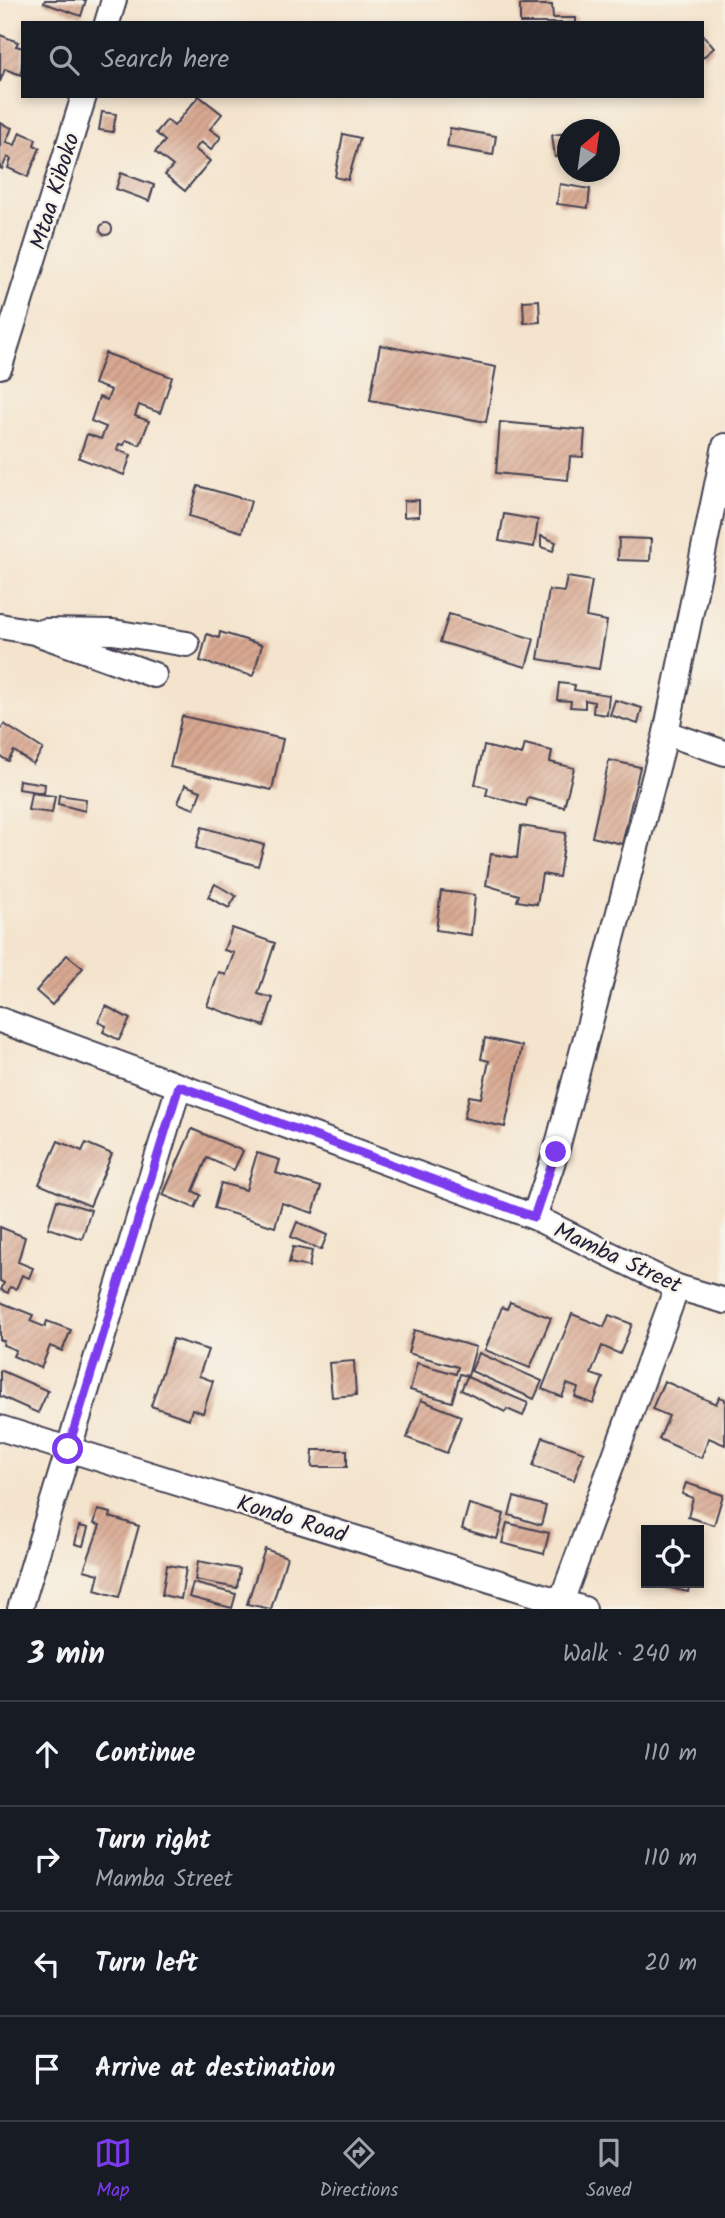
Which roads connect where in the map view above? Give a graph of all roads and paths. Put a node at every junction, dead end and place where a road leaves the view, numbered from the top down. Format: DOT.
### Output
graph roads {
  1 [pos="114,0"];
  2 [pos="108,21"];
  3 [pos="83,98"];
  4 [pos="0,366"];
  5 [pos="725,446"];
  6 [pos="0,625"];
  7 [pos="34,632"];
  8 [pos="187,644"];
  9 [pos="154,675"];
  10 [pos="666,733"];
  11 [pos="725,753"];
  12 [pos="0,1020"];
  13 [pos="179,1086"];
  14 [pos="534,1217"];
  15 [pos="677,1287"];
  16 [pos="725,1301"];
  17 [pos="0,1428"];
  18 [pos="68,1449"];
  19 [pos="573,1605"];
  20 [pos="20,1609"];
  1 -- 2 [label="street"];
  3 -- 4 [label="street, Mtaa Kiboko"];
  5 -- 10 [label="street"];
  6 -- 7 [label="street"];
  7 -- 8 [label="street"];
  7 -- 9 [label="street"];
  10 -- 11 [label="street"];
  10 -- 14 [label="street"];
  12 -- 13 [label="street, Mamba Street"];
  13 -- 14 [label="street, Mamba Street"];
  13 -- 18 [label="street"];
  14 -- 15 [label="street, Mamba Street"];
  15 -- 16 [label="street, Mamba Street"];
  15 -- 19 [label="street"];
  17 -- 18 [label="street, Kondo Road"];
  18 -- 19 [label="street, Kondo Road"];
  18 -- 20 [label="street"];
}
